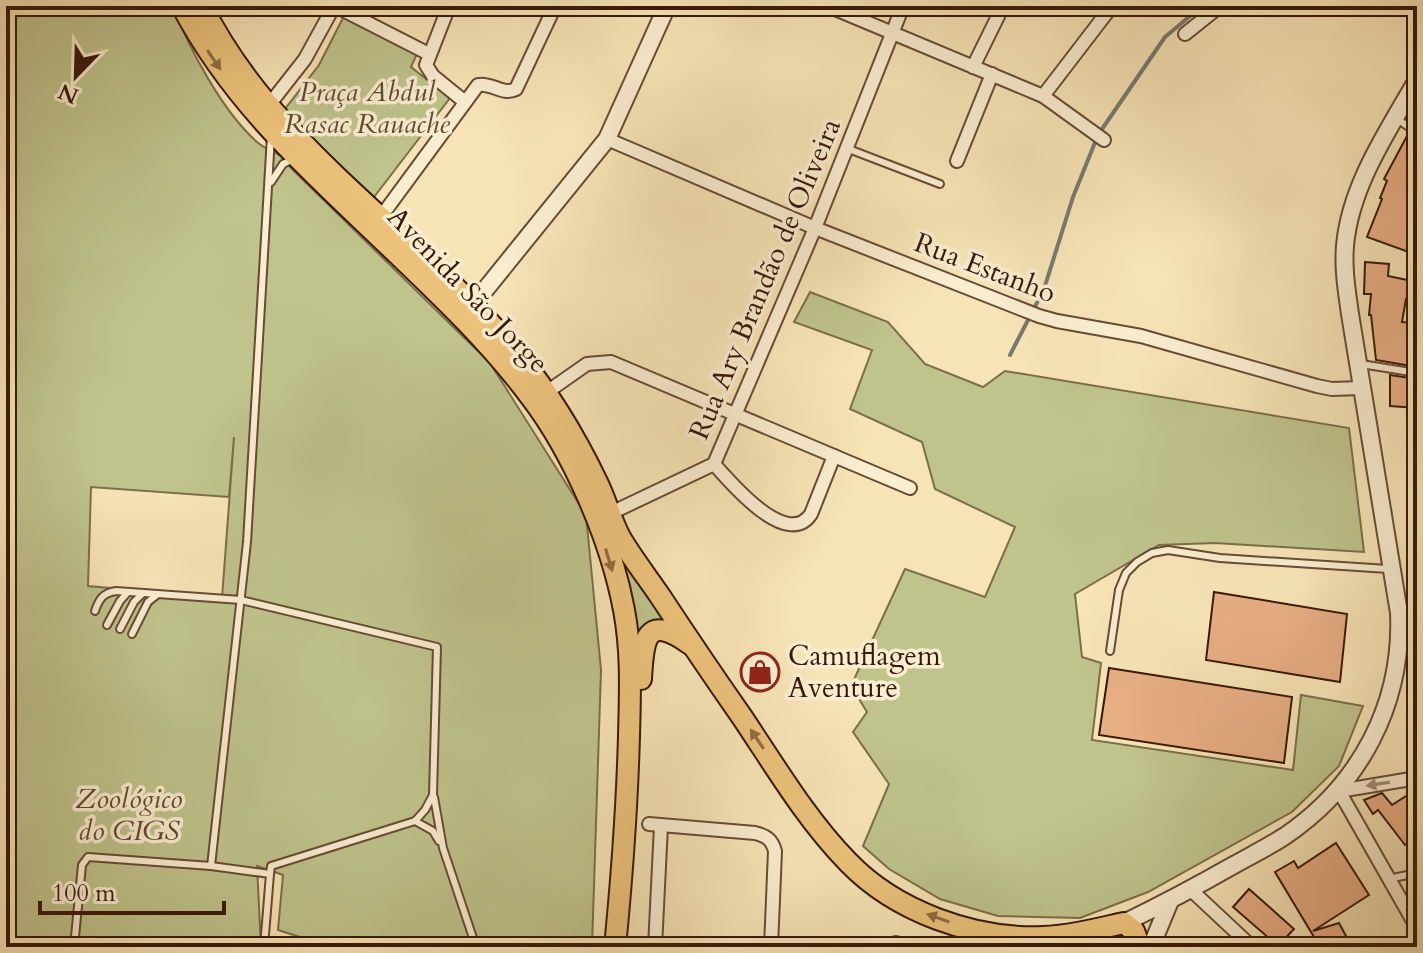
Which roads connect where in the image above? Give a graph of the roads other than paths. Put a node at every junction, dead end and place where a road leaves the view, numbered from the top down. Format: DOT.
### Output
graph roads {
  1 [pos="182,6"];
  2 [pos="202,6"];
  3 [pos="334,6"];
  4 [pos="449,6"];
  5 [pos="555,6"];
  6 [pos="667,6"];
  7 [pos="828,6"];
  8 [pos="903,6"];
  9 [pos="1003,6"];
  10 [pos="1112,6"];
  11 [pos="1220,6"];
  12 [pos="892,33"];
  13 [pos="1185,34"];
  14 [pos="429,54"];
  15 [pos="973,67"];
  16 [pos="992,74"];
  17 [pos="1417,80"];
  18 [pos="1043,96"];
  19 [pos="465,102"];
  20 [pos="269,105"];
  21 [pos="1406,110"];
  22 [pos="271,132"];
  23 [pos="1417,133"];
  24 [pos="607,139"];
  25 [pos="1104,140"];
  26 [pos="846,148"];
  27 [pos="298,158"];
  28 [pos="957,161"];
  29 [pos="940,184"];
  30 [pos="269,189"];
  31 [pos="380,218"];
  32 [pos="815,228"];
  33 [pos="472,306"];
  34 [pos="1358,364"];
  35 [pos="1417,373"];
  36 [pos="1361,388"];
  37 [pos="547,392"];
  38 [pos="737,414"];
  39 [pos="834,456"];
  40 [pos="714,464"];
  41 [pos="910,488"];
  42 [pos="611,513"];
  43 [pos="1392,570"];
  44 [pos="128,592"];
  45 [pos="143,593"];
  46 [pos="159,594"];
  47 [pos="241,600"];
  48 [pos="95,611"];
  49 [pos="107,625"];
  50 [pos="120,629"];
  51 [pos="132,634"];
  52 [pos="696,650"];
  53 [pos="1110,651"];
  54 [pos="1417,778"];
  55 [pos="1339,791"];
  56 [pos="433,795"];
  57 [pos="415,821"];
  58 [pos="443,848"];
  59 [pos="211,866"];
  60 [pos="1417,873"];
  61 [pos="270,874"];
  62 [pos="1388,879"];
  63 [pos="1190,889"];
  64 [pos="1170,901"];
  65 [pos="1124,923"];
  66 [pos="1417,928"];
  67 [pos="74,947"];
  68 [pos="264,947"];
  69 [pos="476,947"];
  70 [pos="615,947"];
  71 [pos="626,947"];
  72 [pos="655,947"];
  73 [pos="771,947"];
  74 [pos="1140,947"];
  75 [pos="1151,947"];
  76 [pos="1252,947"];
  1 -- 22 [label="main road, Avenida São Jorge, one-way"];
  2 -- 20 [label="main road, Avenida São Jorge"];
  3 -- 14 [label="street"];
  3 -- 20 [label="street"];
  4 -- 14 [label="street"];
  5 -- 19 [label="street"];
  6 -- 24 [label="street"];
  7 -- 12 [label="street"];
  8 -- 12 [label="street, Rua Ary Brandão de Oliveira"];
  9 -- 15 [label="street"];
  10 -- 18 [label="street"];
  11 -- 13 [label="street"];
  12 -- 15 [label="street"];
  12 -- 26 [label="street, Rua Ary Brandão de Oliveira"];
  14 -- 19 [label="street"];
  15 -- 16 [label="street"];
  16 -- 18 [label="street"];
  16 -- 28 [label="street"];
  17 -- 21 [label="street"];
  18 -- 25 [label="street"];
  19 -- 31 [label="street"];
  20 -- 31 [label="main road, Avenida São Jorge"];
  21 -- 23 [label="lane"];
  21 -- 34 [label="street"];
  22 -- 27 [label="main road, Avenida São Jorge"];
  22 -- 30 [label="lane"];
  24 -- 32 [label="street, Rua Estanho"];
  24 -- 33 [label="street"];
  26 -- 29 [label="lane"];
  26 -- 32 [label="street, Rua Ary Brandão de Oliveira"];
  27 -- 30 [label="lane"];
  27 -- 70 [label="main road, Avenida São Jorge, one-way"];
  30 -- 47 [label="lane"];
  31 -- 33 [label="main road, Avenida São Jorge"];
  32 -- 36 [label="street, Rua Estanho"];
  32 -- 38 [label="street, Rua Ary Brandão de Oliveira"];
  33 -- 37 [label="main road, Avenida São Jorge"];
  34 -- 35 [label="lane"];
  34 -- 36 [label="street"];
  36 -- 43 [label="street"];
  37 -- 38 [label="street"];
  37 -- 42 [label="main road, Avenida São Jorge"];
  38 -- 39 [label="street"];
  38 -- 40 [label="street, Rua Ary Brandão de Oliveira"];
  39 -- 40 [label="street"];
  39 -- 41 [label="street"];
  40 -- 42 [label="street, Rua Ary Brandão de Oliveira"];
  42 -- 52 [label="main road, Avenida São Jorge"];
  43 -- 53 [label="lane"];
  43 -- 55 [label="street"];
  44 -- 45 [label="lane"];
  44 -- 48 [label="lane"];
  44 -- 49 [label="lane"];
  45 -- 46 [label="lane"];
  45 -- 50 [label="lane"];
  46 -- 47 [label="lane"];
  46 -- 51 [label="lane"];
  47 -- 56 [label="lane"];
  47 -- 59 [label="lane"];
  65 -- 52 [label="main road, Avenida São Jorge, one-way"];
  52 -- 71 [label="main road"];
  54 -- 55 [label="street, one-way"];
  55 -- 62 [label="street"];
  55 -- 63 [label="street"];
  56 -- 57 [label="lane"];
  56 -- 58 [label="lane"];
  57 -- 58 [label="lane"];
  57 -- 61 [label="lane"];
  58 -- 69 [label="lane"];
  59 -- 61 [label="lane"];
  59 -- 67 [label="lane"];
  60 -- 62 [label="lane"];
  61 -- 68 [label="lane"];
  62 -- 66 [label="street"];
  63 -- 64 [label="street"];
  63 -- 76 [label="street"];
  64 -- 65 [label="street"];
  64 -- 75 [label="street"];
  65 -- 74 [label="main road"];
  72 -- 73 [label="street"];
}
